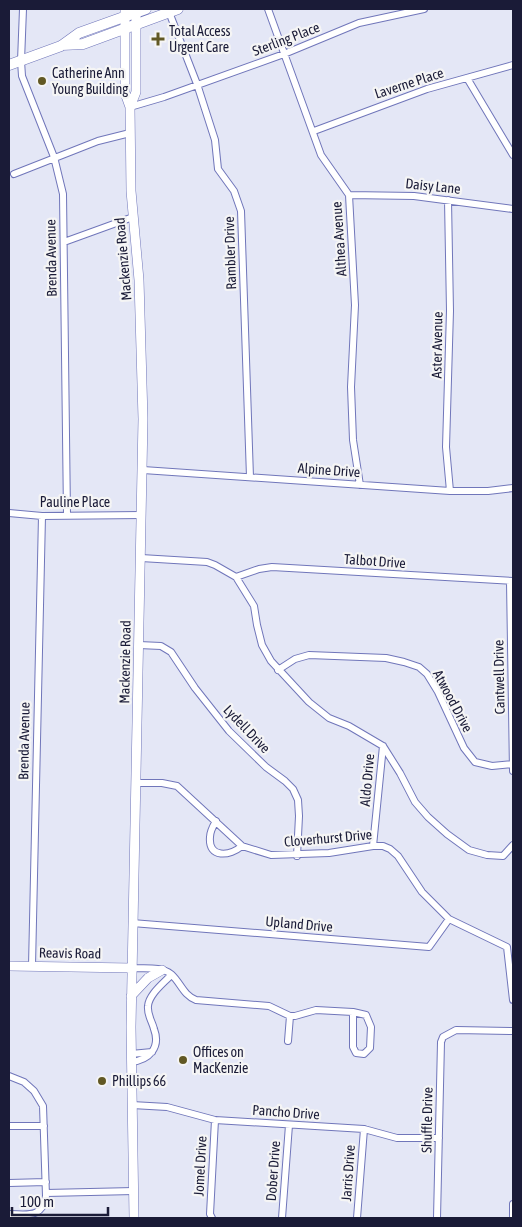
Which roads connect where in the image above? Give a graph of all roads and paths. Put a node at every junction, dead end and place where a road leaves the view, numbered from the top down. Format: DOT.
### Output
graph roads {
  1 [pos="23,9"];
  2 [pos="268,9"];
  3 [pos="424,9"];
  4 [pos="139,10"];
  5 [pos="174,10"];
  6 [pos="125,13"];
  7 [pos="136,25"];
  8 [pos="125,29"];
  9 [pos="61,46"];
  10 [pos="284,54"];
  11 [pos="20,61"];
  12 [pos="9,65"];
  13 [pos="513,65"];
  14 [pos="468,78"];
  15 [pos="197,84"];
  16 [pos="130,107"];
  17 [pos="314,131"];
  18 [pos="130,133"];
  19 [pos="513,155"];
  20 [pos="54,157"];
  21 [pos="14,174"];
  22 [pos="350,195"];
  23 [pos="448,200"];
  24 [pos="513,209"];
  25 [pos="133,216"];
  26 [pos="64,242"];
  27 [pos="143,470"];
  28 [pos="250,477"];
  29 [pos="360,485"];
  30 [pos="513,488"];
  31 [pos="450,491"];
  32 [pos="9,513"];
  33 [pos="142,514"];
  34 [pos="67,515"];
  35 [pos="42,516"];
  36 [pos="141,558"];
  37 [pos="236,577"];
  38 [pos="512,582"];
  39 [pos="139,645"];
  40 [pos="278,670"];
  41 [pos="383,746"];
  42 [pos="513,764"];
  43 [pos="513,771"];
  44 [pos="136,782"];
  45 [pos="216,822"];
  46 [pos="513,845"];
  47 [pos="242,846"];
  48 [pos="373,846"];
  49 [pos="297,856"];
  50 [pos="449,919"];
  51 [pos="132,923"];
  52 [pos="9,966"];
  53 [pos="32,966"];
  54 [pos="132,968"];
  55 [pos="162,970"];
  56 [pos="171,975"];
  57 [pos="131,996"];
  58 [pos="513,1000"];
  59 [pos="353,1012"];
  60 [pos="290,1016"];
  61 [pos="513,1031"];
  62 [pos="288,1041"];
  63 [pos="131,1058"];
  64 [pos="9,1076"];
  65 [pos="132,1105"];
  66 [pos="215,1120"];
  67 [pos="289,1125"];
  68 [pos="9,1126"];
  69 [pos="44,1126"];
  70 [pos="364,1129"];
  71 [pos="439,1138"];
  72 [pos="46,1182"];
  73 [pos="9,1183"];
  74 [pos="134,1191"];
  75 [pos="46,1193"];
  76 [pos="513,1204"];
  77 [pos="9,1214"];
  78 [pos="211,1216"];
  79 [pos="134,1218"];
  80 [pos="282,1218"];
  81 [pos="356,1218"];
  82 [pos="436,1218"];
  83 [pos="513,1218"];
  1 -- 11 [label="street, Brenda Avenue"];
  2 -- 10 [label="street, Althea Avenue"];
  3 -- 10 [label="street, Sterling Place"];
  4 -- 6 [label="main road"];
  4 -- 7 [label="main road, Mackenzie Road"];
  5 -- 7 [label="main road"];
  5 -- 15 [label="street, Rambler Drive"];
  6 -- 8 [label="main road, Mackenzie Road"];
  6 -- 9 [label="main road"];
  7 -- 8 [label="main road"];
  7 -- 16 [label="main road, Mackenzie Road"];
  8 -- 9 [label="main road"];
  8 -- 16 [label="main road, Mackenzie Road"];
  9 -- 11 [label="main road"];
  10 -- 15 [label="street, Sterling Place"];
  10 -- 17 [label="street, Althea Avenue"];
  11 -- 12 [label="main road"];
  11 -- 20 [label="street, Brenda Avenue"];
  13 -- 14 [label="street, Laverne Place"];
  14 -- 17 [label="street, Laverne Place"];
  14 -- 19 [label="street"];
  15 -- 16 [label="street, Sterling Place"];
  15 -- 28 [label="street, Rambler Drive"];
  16 -- 18 [label="main road, Mackenzie Road"];
  17 -- 22 [label="street, Althea Avenue"];
  18 -- 20 [label="street"];
  18 -- 25 [label="main road, Mackenzie Road"];
  20 -- 21 [label="street"];
  20 -- 26 [label="street, Brenda Avenue"];
  22 -- 23 [label="street, Daisy Lane"];
  22 -- 29 [label="street, Althea Avenue"];
  23 -- 24 [label="street, Daisy Lane"];
  23 -- 31 [label="street, Aster Avenue"];
  25 -- 26 [label="street"];
  25 -- 27 [label="main road, Mackenzie Road"];
  26 -- 34 [label="street, Brenda Avenue"];
  27 -- 28 [label="street, Alpine Drive"];
  27 -- 33 [label="main road, Mackenzie Road"];
  28 -- 29 [label="street, Alpine Drive"];
  29 -- 31 [label="street, Alpine Drive"];
  30 -- 31 [label="street, Alpine Drive"];
  32 -- 35 [label="street, Pauline Place"];
  33 -- 34 [label="street, Pauline Place"];
  33 -- 36 [label="main road, Mackenzie Road"];
  34 -- 35 [label="street, Pauline Place"];
  35 -- 53 [label="street, Brenda Avenue"];
  36 -- 37 [label="street"];
  36 -- 39 [label="main road, Mackenzie Road"];
  37 -- 38 [label="street, Talbot Drive"];
  37 -- 40 [label="street"];
  38 -- 42 [label="street, Cantwell Drive"];
  39 -- 44 [label="main road, Mackenzie Road"];
  39 -- 49 [label="street, Lydell Drive"];
  40 -- 41 [label="street"];
  40 -- 42 [label="street, Atwood Drive"];
  41 -- 46 [label="street"];
  41 -- 48 [label="street, Aldo Drive"];
  42 -- 43 [label="street, Cantwell Drive"];
  44 -- 45 [label="street, Cloverhurst Drive"];
  44 -- 51 [label="main road, Mackenzie Road"];
  45 -- 47 [label="street, Cloverhurst Drive"];
  45 -- 47 [label="street"];
  47 -- 49 [label="street, Cloverhurst Drive"];
  48 -- 49 [label="street, Cloverhurst Drive"];
  48 -- 50 [label="street, Cloverhurst Drive"];
  50 -- 51 [label="street, Upland Drive"];
  50 -- 58 [label="street, Cloverhurst Drive"];
  51 -- 54 [label="main road, Mackenzie Road"];
  52 -- 53 [label="main road, Reavis Road"];
  53 -- 54 [label="main road, Reavis Road"];
  54 -- 55 [label="street"];
  54 -- 57 [label="main road, Mackenzie Road"];
  55 -- 56 [label="street"];
  55 -- 57 [label="main road"];
  56 -- 60 [label="street"];
  56 -- 63 [label="street"];
  57 -- 63 [label="main road, Mackenzie Road"];
  59 -- 59 [label="street"];
  59 -- 60 [label="street"];
  60 -- 62 [label="street"];
  61 -- 71 [label="street, Shuffle Drive"];
  63 -- 65 [label="main road, Mackenzie Road"];
  64 -- 69 [label="street"];
  65 -- 66 [label="street, Pancho Drive"];
  65 -- 74 [label="main road, Mackenzie Road"];
  66 -- 67 [label="street, Pancho Drive"];
  66 -- 78 [label="street, Jomel Drive"];
  67 -- 70 [label="street, Pancho Drive"];
  67 -- 80 [label="street, Dober Drive"];
  68 -- 69 [label="street"];
  69 -- 72 [label="street"];
  70 -- 71 [label="street, Pancho Drive"];
  70 -- 81 [label="street, Jarris Drive"];
  71 -- 82 [label="street, Shuffle Drive"];
  72 -- 73 [label="street"];
  72 -- 75 [label="street"];
  74 -- 75 [label="street"];
  74 -- 79 [label="main road, Mackenzie Road"];
  75 -- 77 [label="street"];
  76 -- 83 [label="street"];
}
